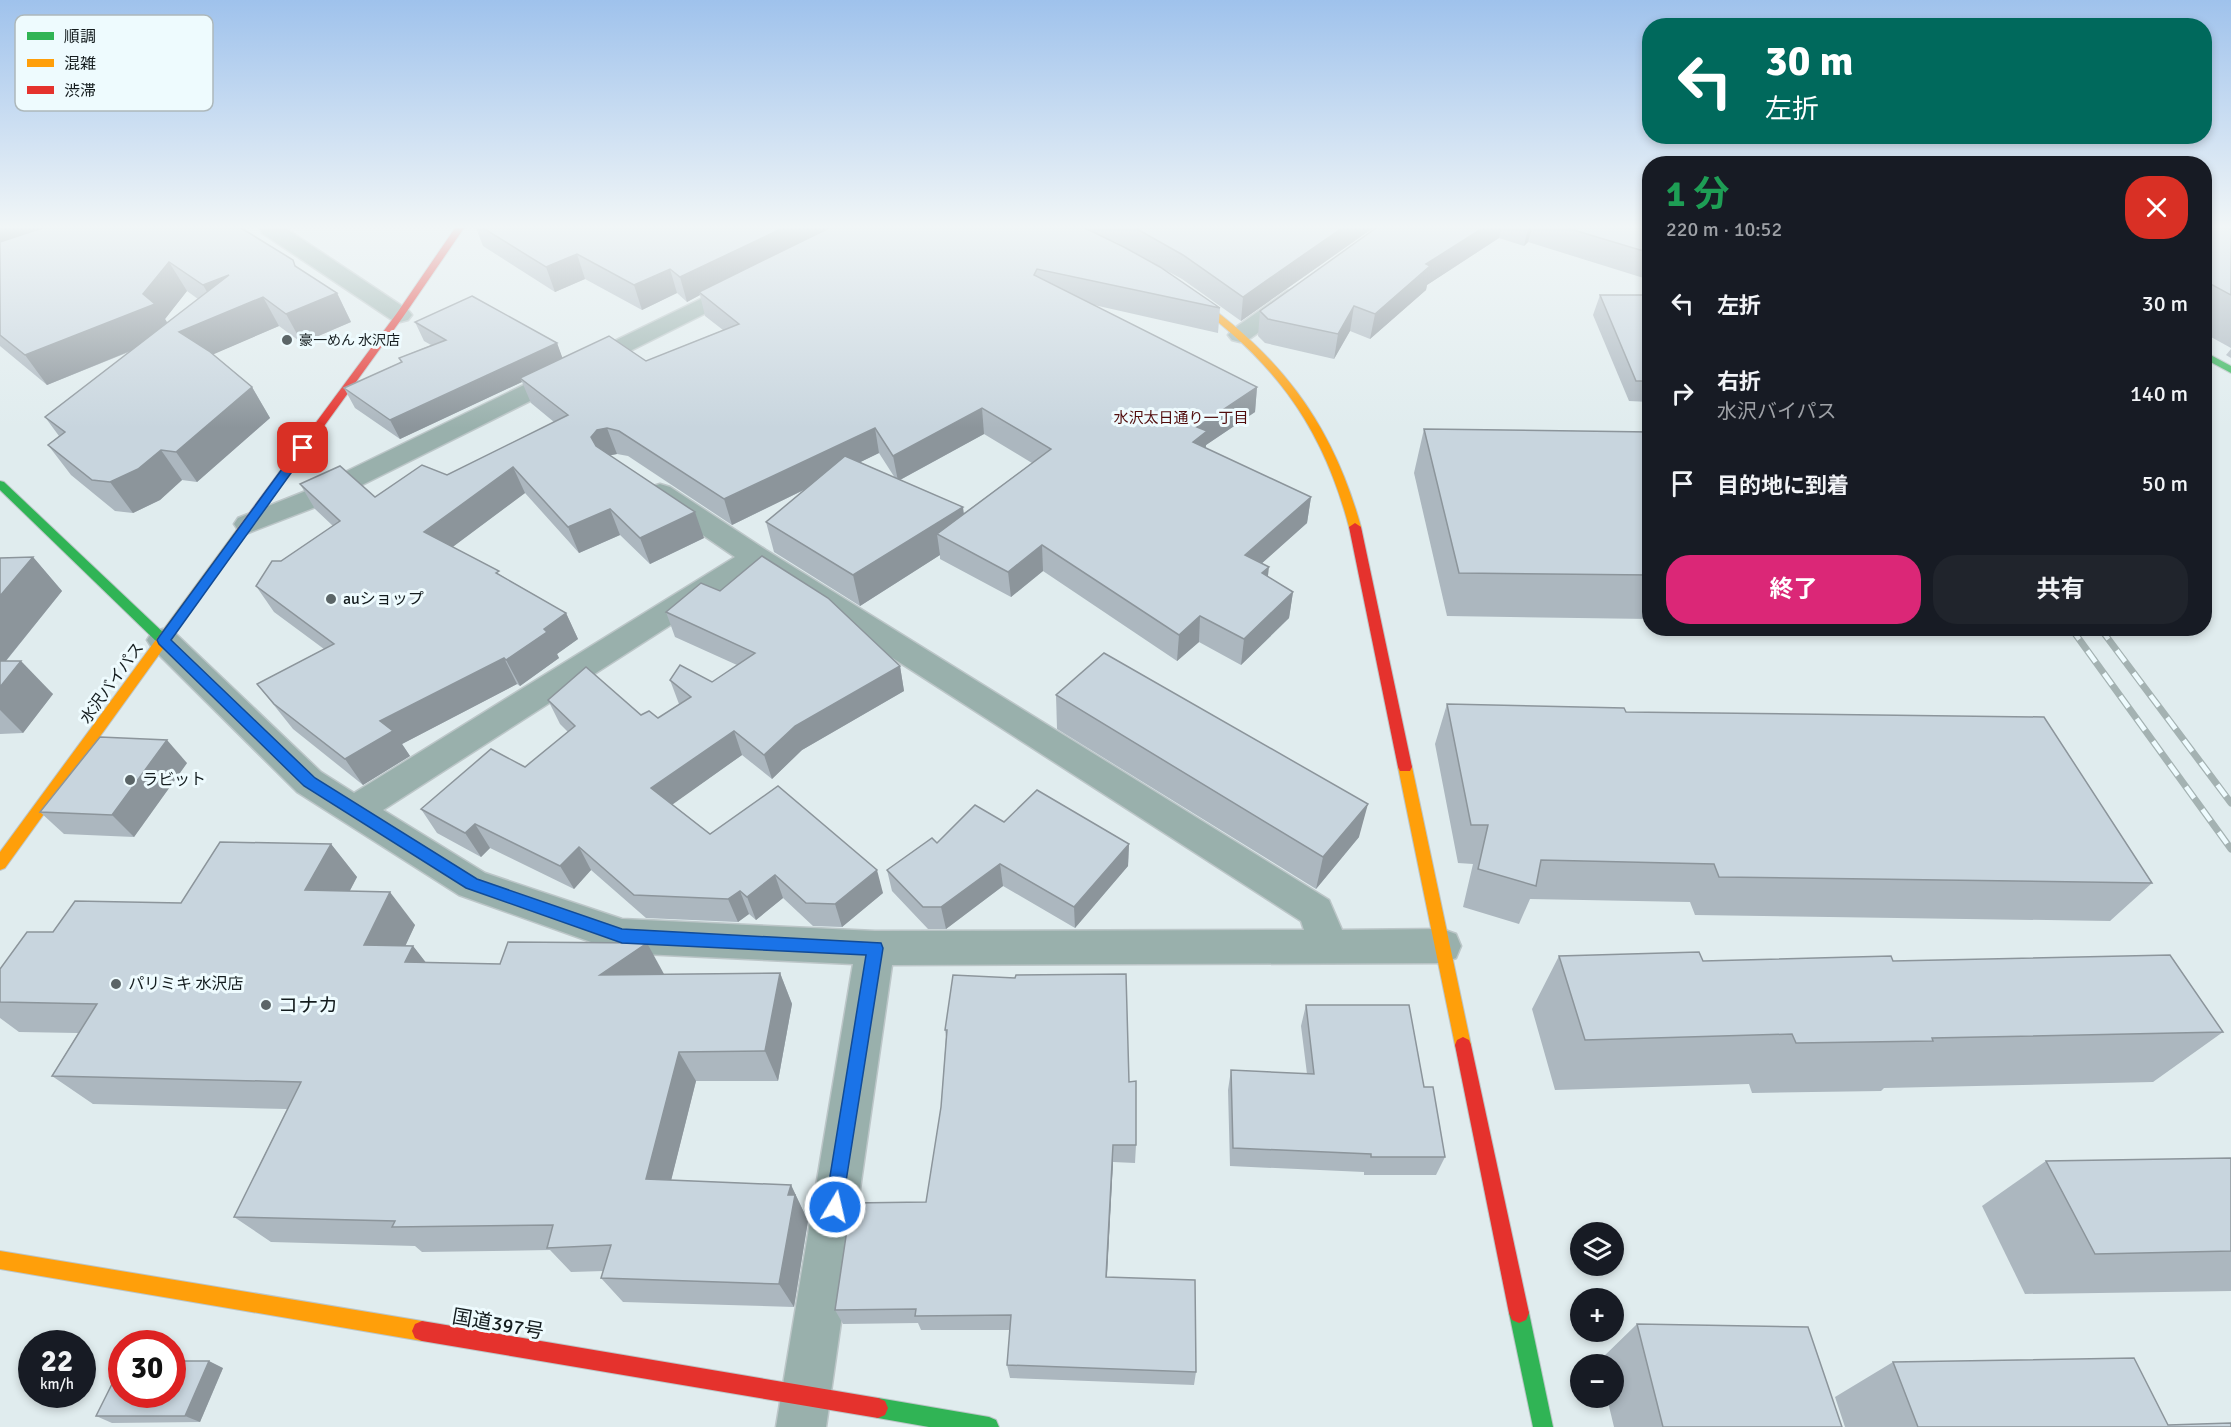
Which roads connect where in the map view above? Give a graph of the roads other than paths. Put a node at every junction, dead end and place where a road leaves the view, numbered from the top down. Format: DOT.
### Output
graph roads {
  1 [pos="370,295"];
  2 [pos="414,295"];
  3 [pos="725,295"];
  4 [pos="1191,295"];
  5 [pos="1298,295"];
  6 [pos="400,315"];
  7 [pos="1240,335"];
  8 [pos="2212,359"];
  9 [pos="2231,370"];
  10 [pos="637,478"];
  11 [pos="0,484"];
  12 [pos="248,524"];
  13 [pos="756,557"];
  14 [pos="163,640"];
  15 [pos="355,810"];
  16 [pos="0,864"];
  17 [pos="1442,946"];
  18 [pos="1329,947"];
  19 [pos="875,948"];
  20 [pos="0,1260"];
  21 [pos="803,1411"];
  22 [pos="989,1427"];
  23 [pos="1543,1427"];
  1 -- 6 [label="street"];
  2 -- 6 [label="main road, 水沢バイパス"];
  3 -- 12 [label="street"];
  4 -- 7 [label="main road"];
  5 -- 7 [label="street"];
  6 -- 12 [label="main road, 水沢バイパス"];
  7 -- 17 [label="main road"];
  8 -- 9 [label="main road"];
  10 -- 13 [label="street"];
  11 -- 14 [label="main road"];
  12 -- 14 [label="main road, 水沢バイパス"];
  13 -- 15 [label="street"];
  13 -- 18 [label="street"];
  14 -- 15 [label="street"];
  14 -- 16 [label="main road, 水沢バイパス"];
  15 -- 19 [label="street"];
  17 -- 18 [label="street"];
  17 -- 23 [label="main road"];
  18 -- 19 [label="street"];
  19 -- 21 [label="street"];
  20 -- 21 [label="main road, 国道397号"];
  21 -- 22 [label="main road, 国道397号"];
}
